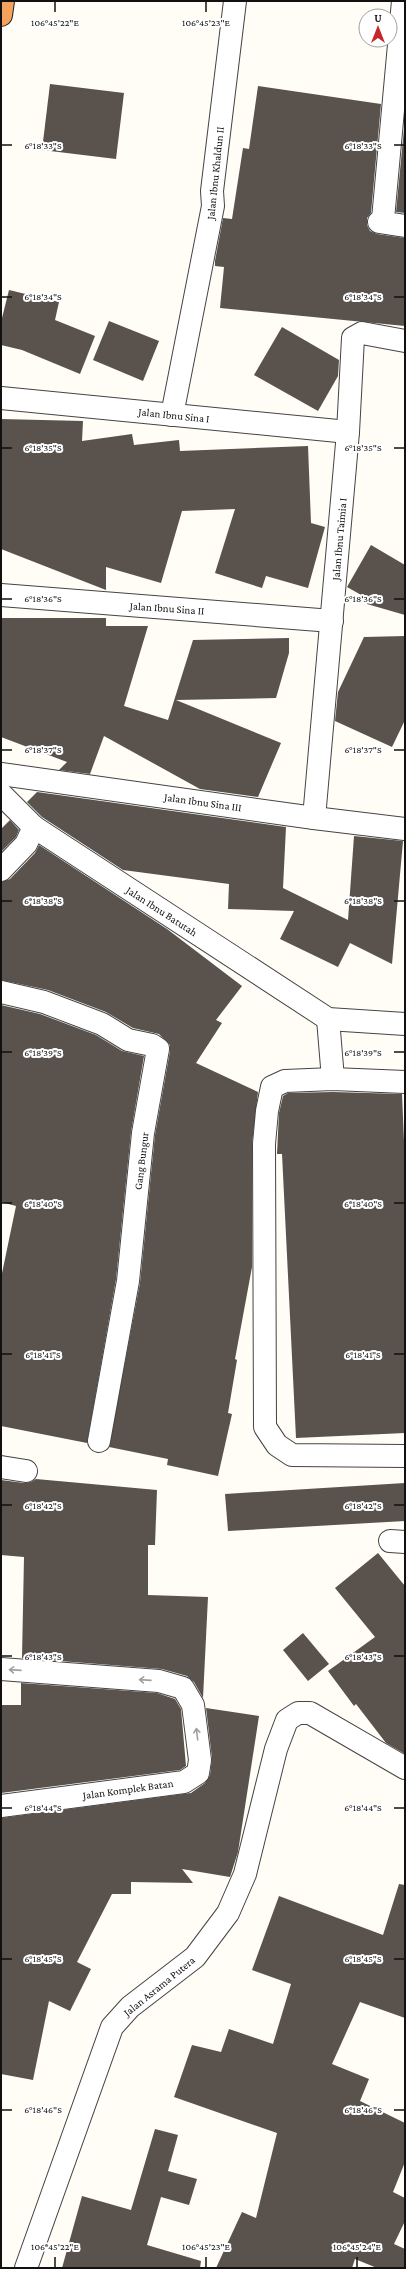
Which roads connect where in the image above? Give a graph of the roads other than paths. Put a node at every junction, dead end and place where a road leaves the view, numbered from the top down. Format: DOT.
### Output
graph roads {
  1 [pos="3,1"];
  2 [pos="235,1"];
  3 [pos="403,1"];
  4 [pos="1,15"];
  5 [pos="405,226"];
  6 [pos="405,341"];
  7 [pos="1,398"];
  8 [pos="172,415"];
  9 [pos="348,432"];
  10 [pos="1,595"];
  11 [pos="332,620"];
  12 [pos="1,774"];
  13 [pos="1,794"];
  14 [pos="314,818"];
  15 [pos="34,827"];
  16 [pos="405,829"];
  17 [pos="1,870"];
  18 [pos="1,992"];
  19 [pos="328,1019"];
  20 [pos="405,1024"];
  21 [pos="333,1078"];
  22 [pos="405,1082"];
  23 [pos="99,1441"];
  24 [pos="405,1456"];
  25 [pos="1,1467"];
  26 [pos="26,1471"];
  27 [pos="1,1669"];
  28 [pos="405,1768"];
  29 [pos="1,1806"];
  30 [pos="26,2268"];
  1 -- 4 [label="highway"];
  2 -- 8 [label="street, Jalan Ibnu Khaldun II"];
  3 -- 5 [label="street"];
  6 -- 9 [label="street, Jalan Ibnu Taimia I"];
  7 -- 8 [label="street, Jalan Ibnu Sina I"];
  8 -- 9 [label="street, Jalan Ibnu Sina I"];
  9 -- 11 [label="street, Jalan Ibnu Taimia I"];
  10 -- 11 [label="street, Jalan Ibnu Sina II"];
  11 -- 14 [label="street, Jalan Ibnu Taimia I"];
  12 -- 14 [label="street, Jalan Ibnu Sina III"];
  13 -- 15 [label="street, Jalan Ibnu Batutah"];
  14 -- 16 [label="street, Jalan Ibnu Sina III"];
  15 -- 17 [label="street"];
  15 -- 19 [label="street, Jalan Ibnu Batutah"];
  18 -- 23 [label="street, Gang Bungur"];
  19 -- 20 [label="street"];
  19 -- 21 [label="street"];
  21 -- 22 [label="street"];
  21 -- 24 [label="street"];
  25 -- 26 [label="street"];
  29 -- 27 [label="street, Jalan Komplek Batan, one-way"];
  28 -- 30 [label="street, Jalan Asrama Putera"];
}
